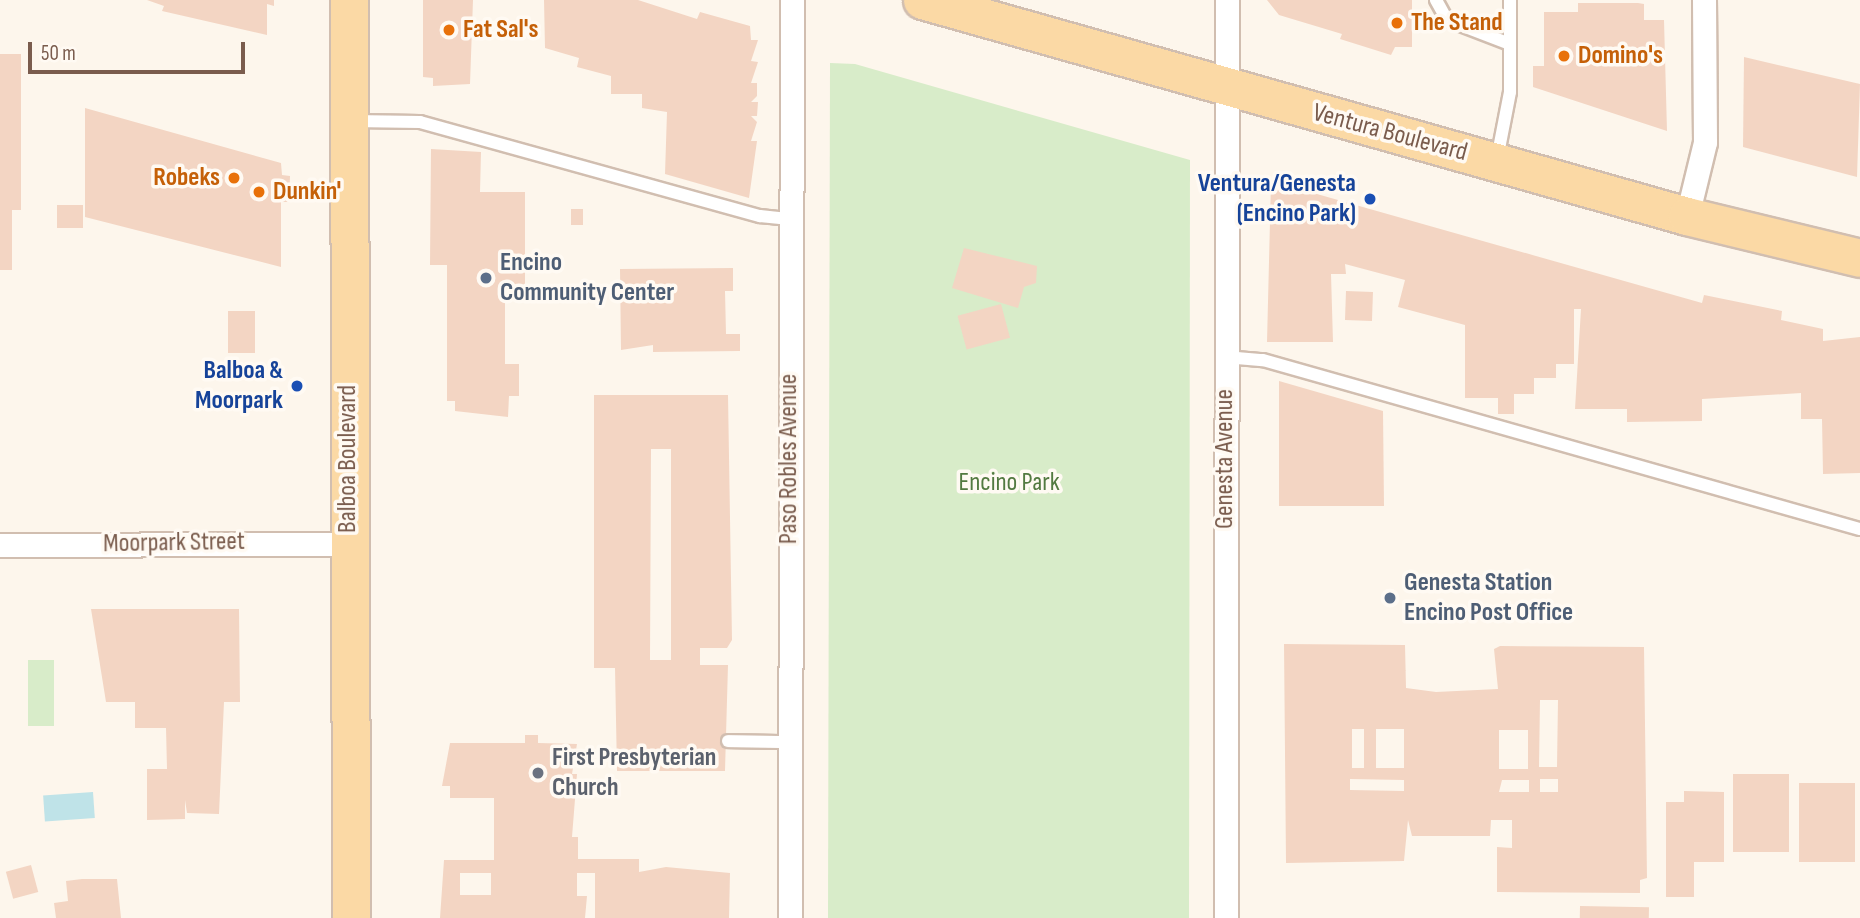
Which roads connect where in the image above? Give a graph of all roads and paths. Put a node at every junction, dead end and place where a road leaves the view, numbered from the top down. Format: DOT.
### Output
graph roads {
  1 [pos="349,0"];
  2 [pos="792,0"];
  3 [pos="922,0"];
  4 [pos="1227,0"];
  5 [pos="1436,0"];
  6 [pos="1510,0"];
  7 [pos="1704,0"];
  8 [pos="1510,44"];
  9 [pos="1226,88"];
  10 [pos="347,121"];
  11 [pos="1497,163"];
  12 [pos="1687,216"];
  13 [pos="790,219"];
  14 [pos="1860,258"];
  15 [pos="1225,357"];
  16 [pos="1860,530"];
  17 [pos="348,544"];
  18 [pos="0,545"];
  19 [pos="728,741"];
  20 [pos="788,741"];
  21 [pos="351,918"];
  22 [pos="790,918"];
  23 [pos="1226,918"];
  1 -- 10 [label="main road, Balboa Boulevard"];
  2 -- 13 [label="street, Paso Robles Avenue"];
  3 -- 9 [label="main road, Ventura Boulevard"];
  4 -- 9 [label="street, Genesta Avenue"];
  5 -- 8 [label="lane"];
  6 -- 8 [label="lane"];
  7 -- 12 [label="street"];
  8 -- 11 [label="lane"];
  9 -- 11 [label="main road, Ventura Boulevard"];
  9 -- 15 [label="street, Genesta Avenue"];
  10 -- 13 [label="lane"];
  10 -- 17 [label="main road, Balboa Boulevard"];
  11 -- 12 [label="main road, Ventura Boulevard"];
  12 -- 14 [label="main road, Ventura Boulevard"];
  13 -- 20 [label="street, Paso Robles Avenue"];
  15 -- 16 [label="lane"];
  15 -- 23 [label="street, Genesta Avenue"];
  17 -- 18 [label="street, Moorpark Street"];
  17 -- 21 [label="main road, Balboa Boulevard"];
  19 -- 20 [label="lane"];
  20 -- 22 [label="street, Paso Robles Avenue"];
}
